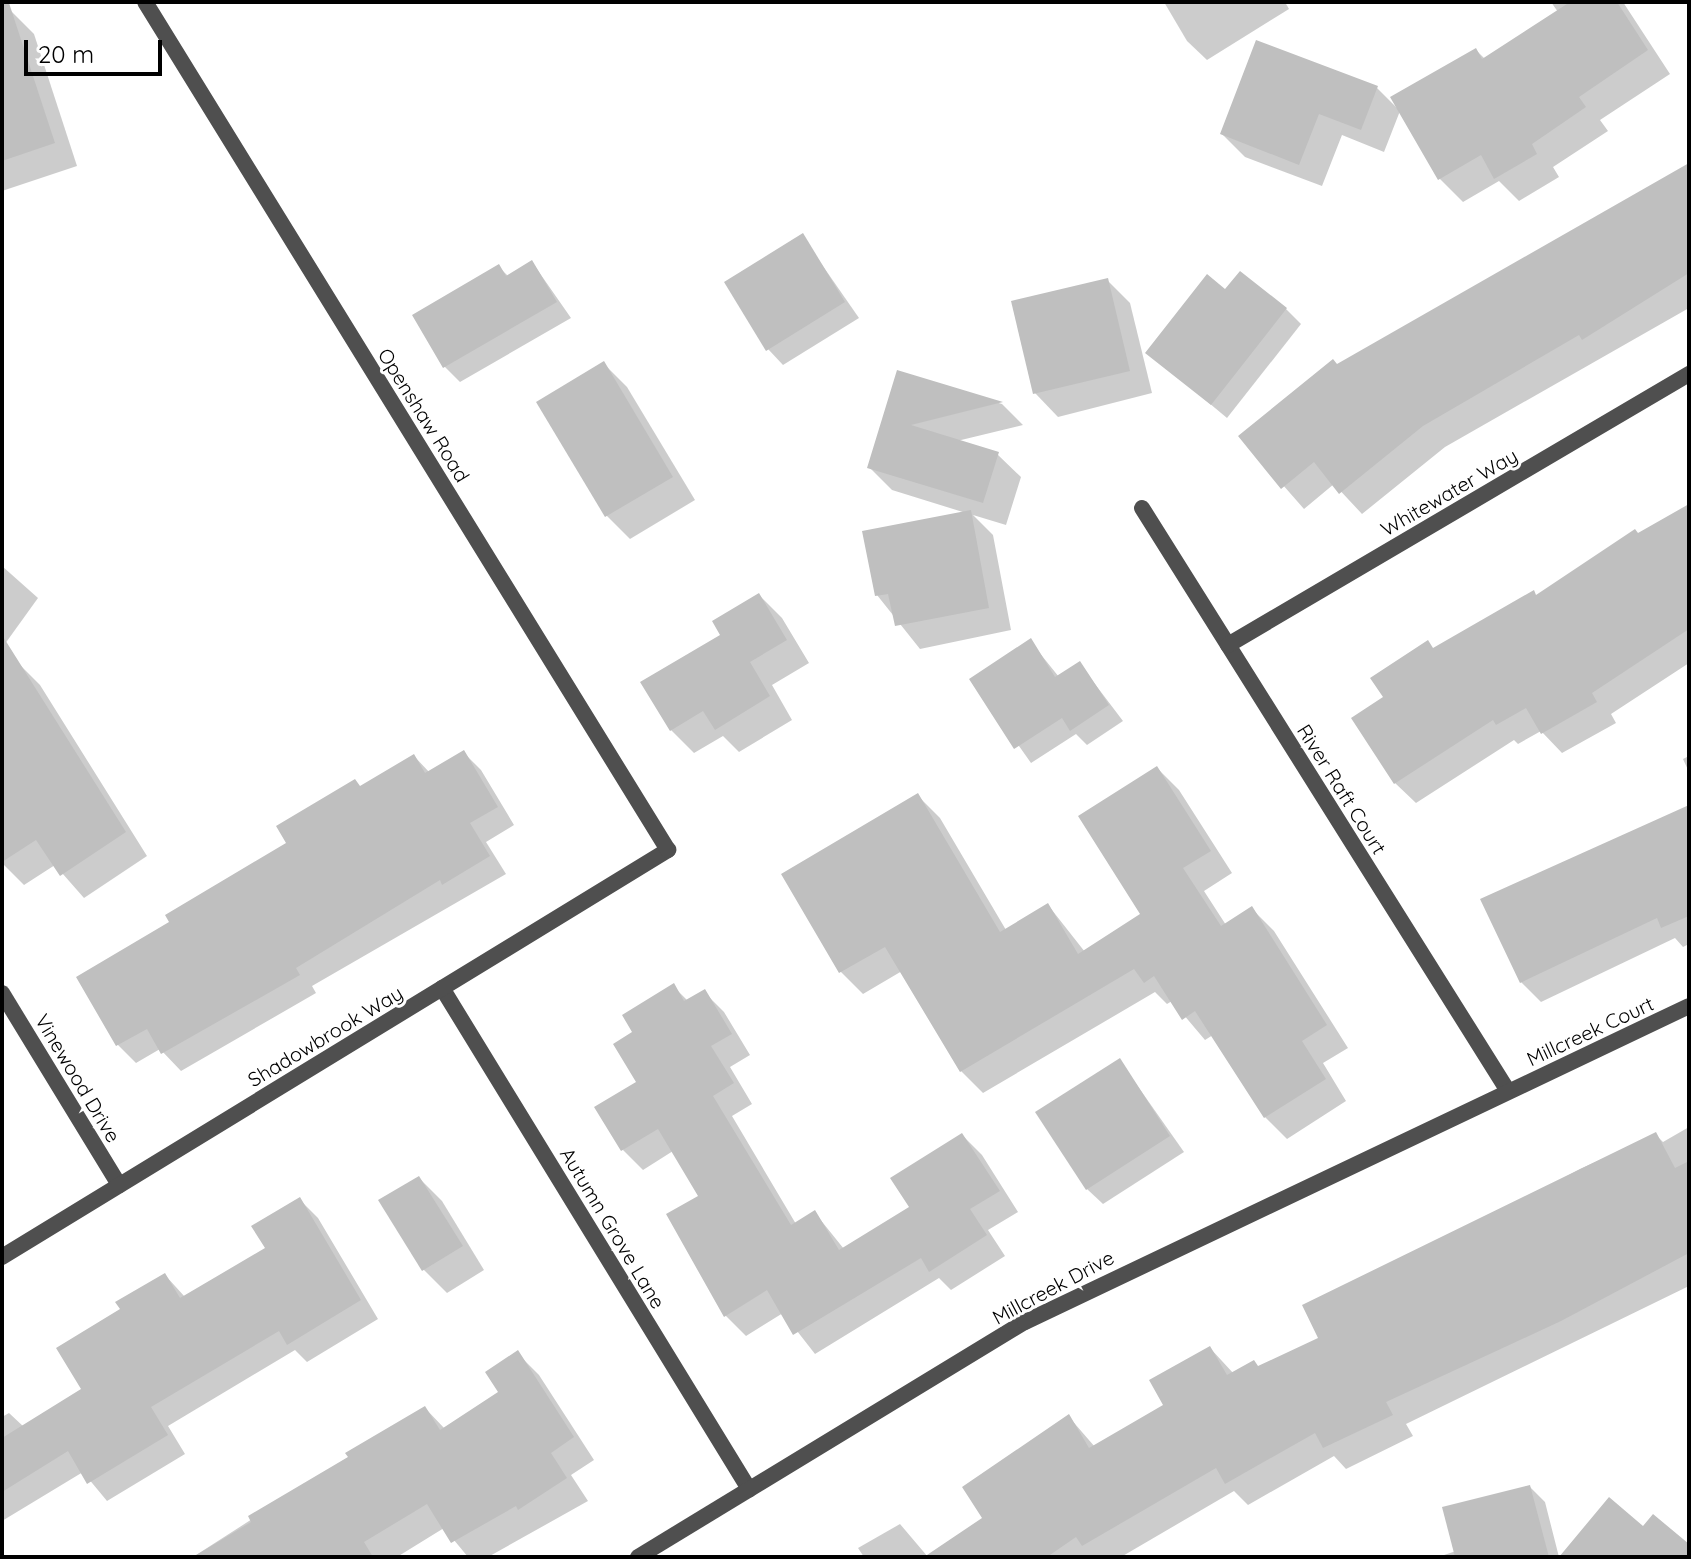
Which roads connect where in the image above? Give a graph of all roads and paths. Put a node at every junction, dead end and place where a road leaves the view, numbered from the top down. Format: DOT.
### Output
graph roads {
  1 [pos="145,2"];
  2 [pos="1689,374"];
  3 [pos="1142,508"];
  4 [pos="1228,645"];
  5 [pos="668,850"];
  6 [pos="442,988"];
  7 [pos="2,993"];
  8 [pos="1689,1006"];
  9 [pos="1508,1091"];
  10 [pos="119,1185"];
  11 [pos="2,1257"];
  12 [pos="749,1489"];
  13 [pos="638,1557"];
  1 -- 5 [label="street, Openshaw Road"];
  2 -- 4 [label="street, Whitewater Way"];
  3 -- 4 [label="street, River Raft Court"];
  4 -- 9 [label="street, River Raft Court"];
  5 -- 6 [label="street, Shadowbrook Way"];
  6 -- 10 [label="street, Shadowbrook Way"];
  6 -- 12 [label="street, Autumn Grove Lane"];
  7 -- 10 [label="street, Vinewood Drive"];
  8 -- 9 [label="street, Millcreek Court"];
  9 -- 12 [label="street, Millcreek Drive"];
  10 -- 11 [label="street, Shadowbrook Way"];
  12 -- 13 [label="street, Millcreek Drive"];
}
